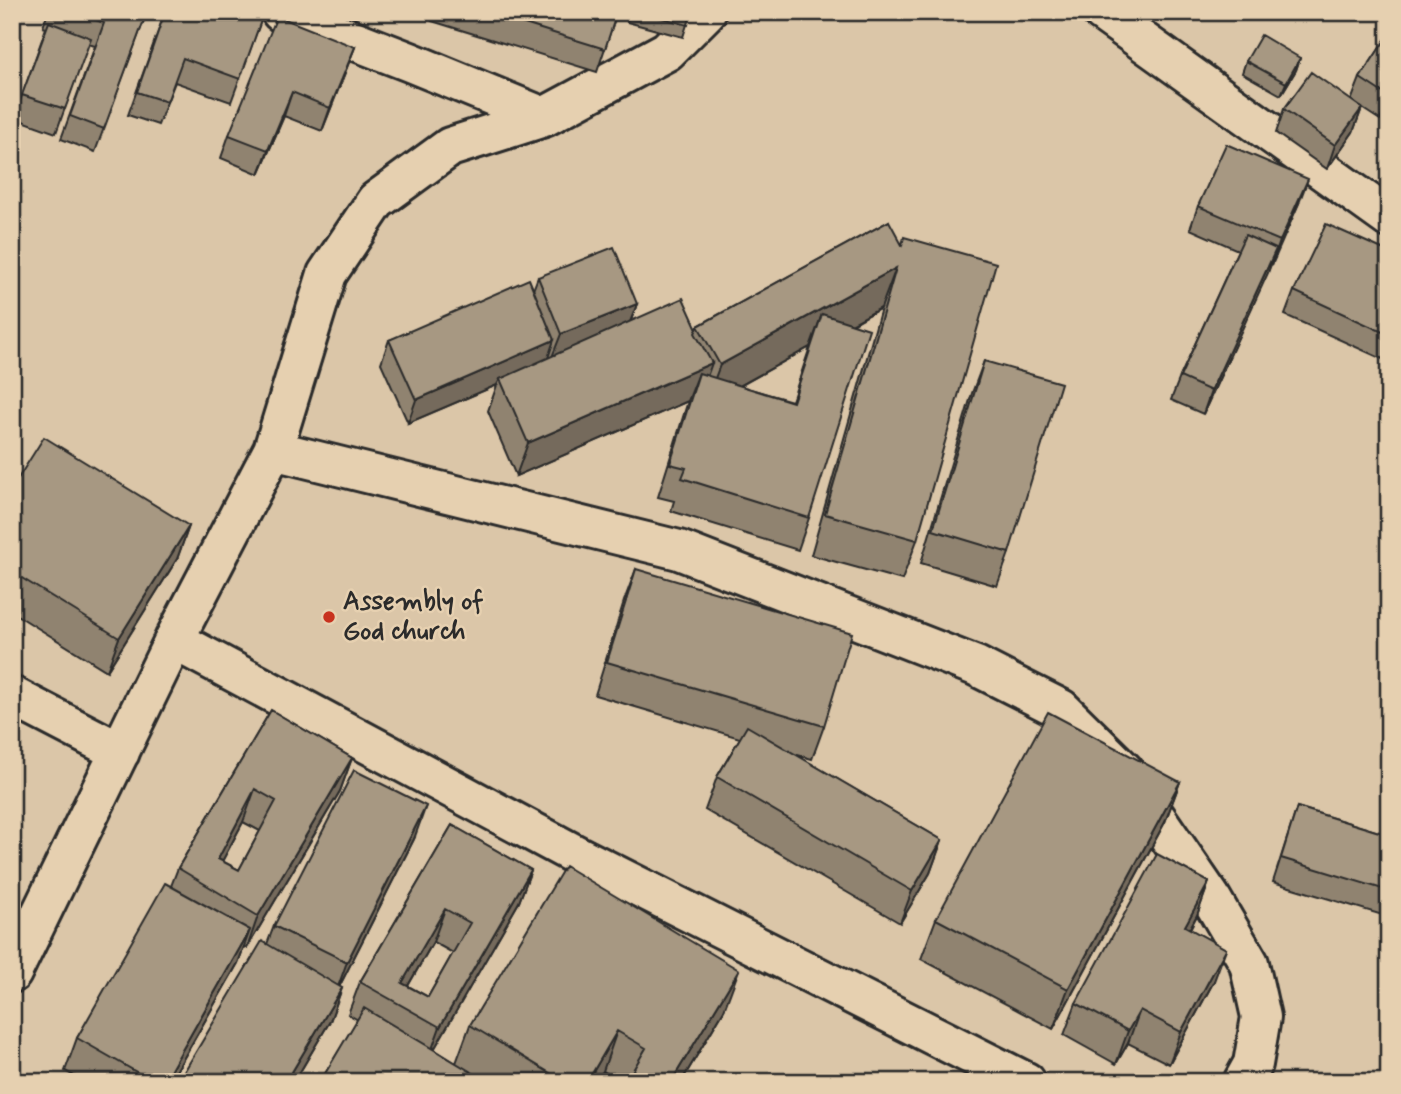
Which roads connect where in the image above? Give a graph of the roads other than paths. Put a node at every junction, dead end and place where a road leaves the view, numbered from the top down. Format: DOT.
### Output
graph roads {
  1 [pos="281,12"];
  2 [pos="706,12"];
  3 [pos="1102,12"];
  4 [pos="544,117"];
  5 [pos="1389,218"];
  6 [pos="273,450"];
  7 [pos="174,640"];
  8 [pos="12,696"];
  9 [pos="120,752"];
  10 [pos="12,974"];
  11 [pos="1256,1076"];
  12 [pos="1026,1082"];
  1 -- 4 [label="street"];
  2 -- 4 [label="street"];
  3 -- 5 [label="street"];
  4 -- 6 [label="street"];
  6 -- 7 [label="street"];
  6 -- 11 [label="street"];
  7 -- 9 [label="street"];
  7 -- 12 [label="street"];
  8 -- 9 [label="street"];
  9 -- 10 [label="street"];
}
